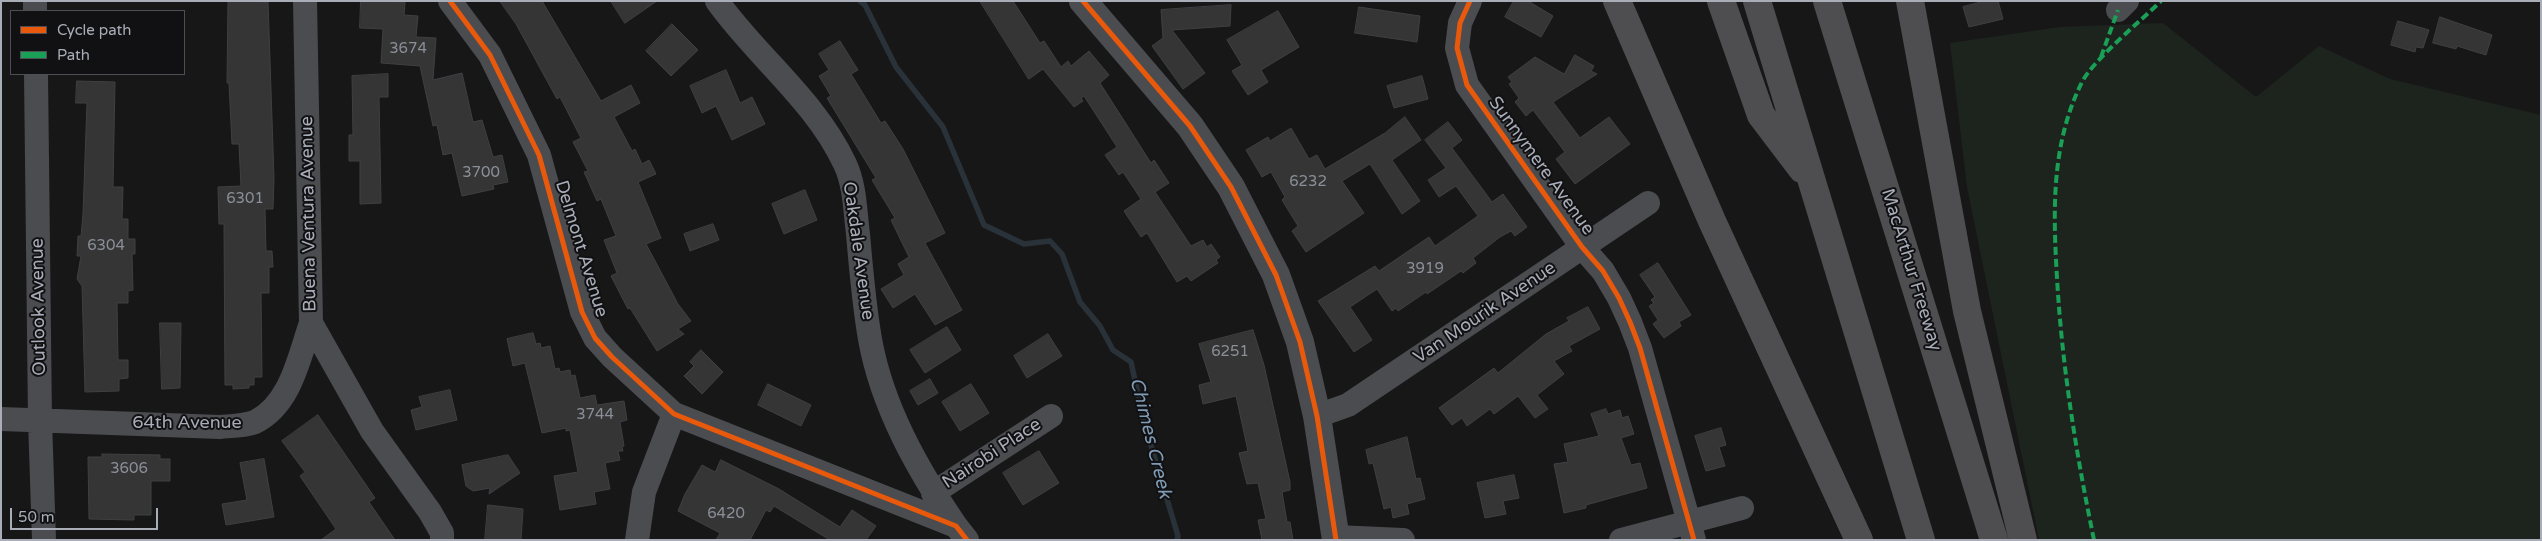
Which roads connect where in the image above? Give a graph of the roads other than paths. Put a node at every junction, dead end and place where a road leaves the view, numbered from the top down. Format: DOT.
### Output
graph roads {
  1 [pos="306,1"];
  2 [pos="450,1"];
  3 [pos="717,1"];
  4 [pos="1470,1"];
  5 [pos="1610,1"];
  6 [pos="1617,1"];
  7 [pos="1721,1"];
  8 [pos="1757,1"];
  9 [pos="1827,1"];
  10 [pos="1910,1"];
  11 [pos="1085,2"];
  12 [pos="1633,37"];
  13 [pos="36,75"];
  14 [pos="1815,186"];
  15 [pos="1648,203"];
  16 [pos="1582,247"];
  17 [pos="311,322"];
  18 [pos="674,414"];
  19 [pos="1051,416"];
  20 [pos="1317,416"];
  21 [pos="1,419"];
  22 [pos="40,420"];
  23 [pos="933,492"];
  24 [pos="1742,508"];
  25 [pos="1692,532"];
  26 [pos="962,533"];
  27 [pos="1336,538"];
  28 [pos="44,540"];
  29 [pos="442,540"];
  30 [pos="638,540"];
  31 [pos="1403,540"];
  32 [pos="1620,540"];
  33 [pos="1859,540"];
  34 [pos="1921,540"];
  35 [pos="1994,540"];
  36 [pos="2023,540"];
  1 -- 17 [label="street, Buena Ventura Avenue"];
  2 -- 18 [label="street, Delmont Avenue"];
  3 -- 23 [label="street, Oakdale Avenue"];
  4 -- 16 [label="street, Sunnymere Avenue"];
  5 -- 12 [label="highway"];
  6 -- 12 [label="highway"];
  7 -- 14 [label="highway"];
  8 -- 14 [label="highway"];
  9 -- 35 [label="highway, MacArthur Freeway"];
  10 -- 36 [label="highway"];
  11 -- 20 [label="street"];
  12 -- 33 [label="highway"];
  13 -- 22 [label="street, Outlook Avenue"];
  14 -- 34 [label="highway"];
  15 -- 16 [label="street, Van Mourik Avenue"];
  16 -- 20 [label="street, Van Mourik Avenue"];
  16 -- 25 [label="street, Sunnymere Avenue"];
  17 -- 22 [label="street, 64th Avenue"];
  17 -- 29 [label="street, Buena Ventura Avenue"];
  18 -- 26 [label="street, Delmont Avenue"];
  18 -- 30 [label="street"];
  19 -- 23 [label="street, Nairobi Place"];
  20 -- 27 [label="street"];
  21 -- 22 [label="street, 64th Avenue"];
  22 -- 28 [label="street, Outlook Avenue"];
  23 -- 26 [label="street, Oakdale Avenue"];
  24 -- 25 [label="street"];
  25 -- 32 [label="street"];
  27 -- 31 [label="street"];
}
